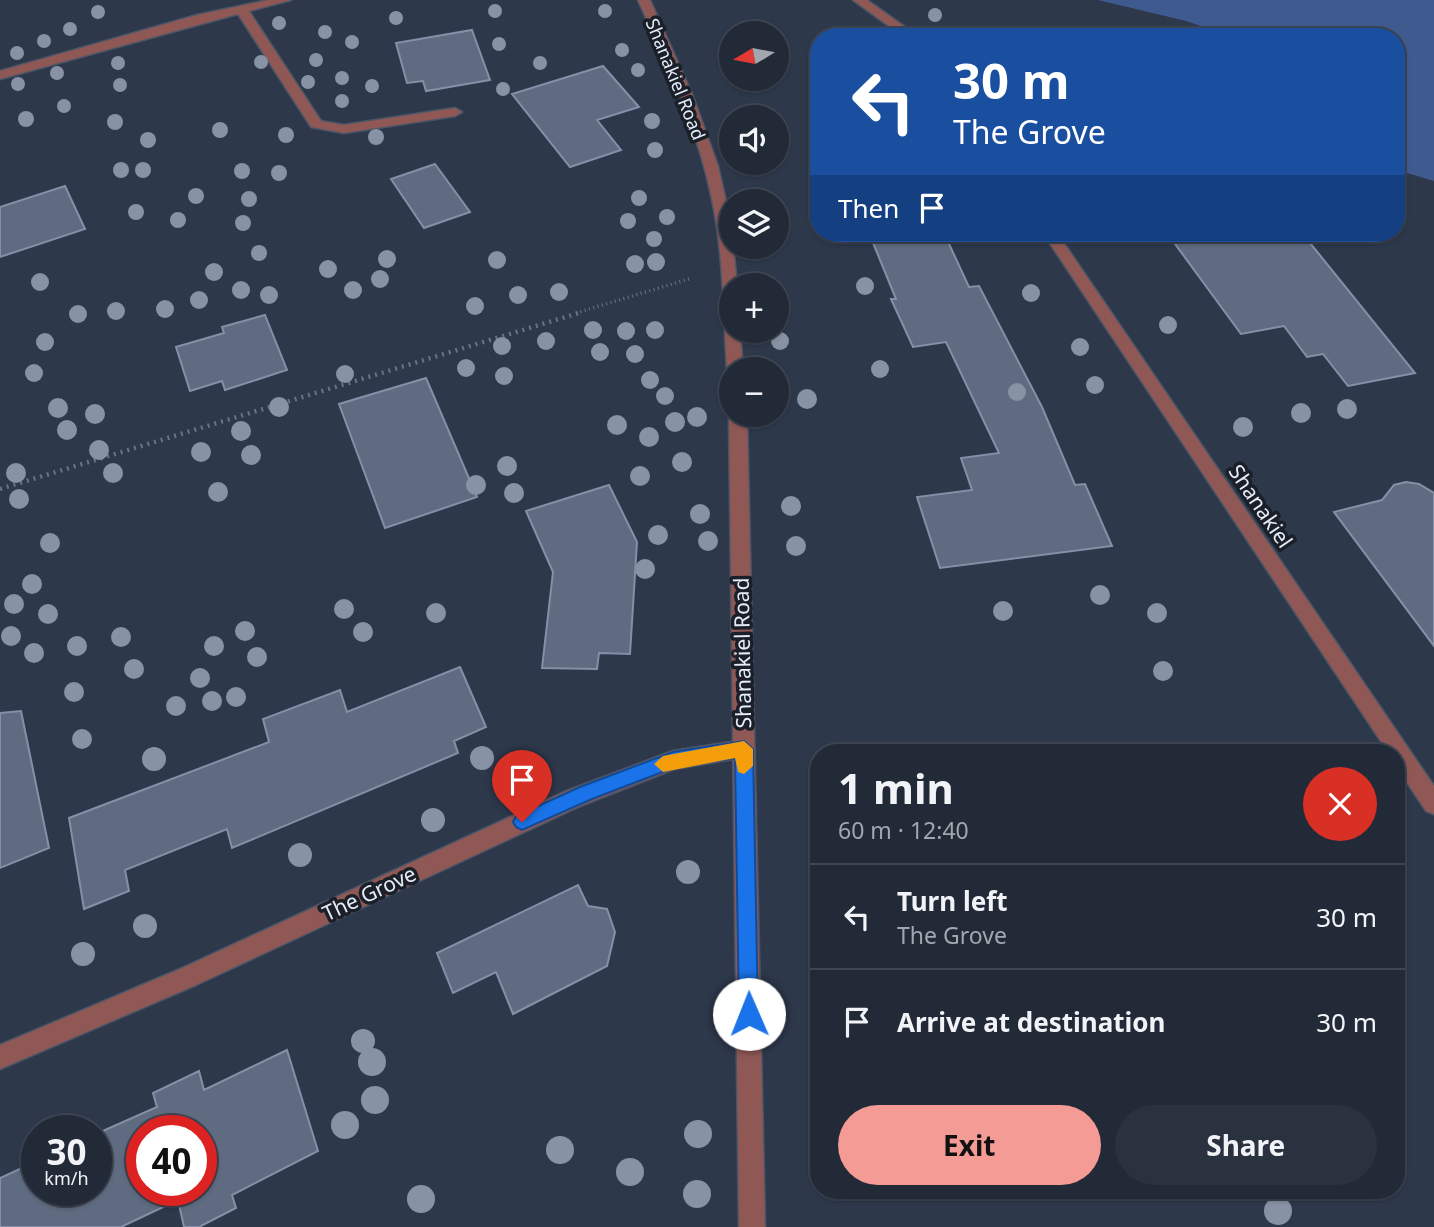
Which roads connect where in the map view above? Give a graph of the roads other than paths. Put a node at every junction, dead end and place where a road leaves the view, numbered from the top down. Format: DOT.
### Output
graph roads {
  1 [pos="196,0"];
  2 [pos="285,0"];
  3 [pos="645,0"];
  4 [pos="859,0"];
  5 [pos="241,9"];
  6 [pos="201,18"];
  7 [pos="900,28"];
  8 [pos="0,75"];
  9 [pos="455,112"];
  10 [pos="1056,242"];
  11 [pos="727,273"];
  12 [pos="738,427"];
  13 [pos="1394,744"];
  14 [pos="744,749"];
  15 [pos="1405,761"];
  16 [pos="1434,804"];
  17 [pos="0,1057"];
  18 [pos="752,1227"];
  1 -- 6 [label="street"];
  2 -- 5 [label="street"];
  3 -- 11 [label="street, Shanakiel Road"];
  4 -- 7 [label="street"];
  5 -- 6 [label="street"];
  5 -- 9 [label="street"];
  6 -- 8 [label="street"];
  10 -- 13 [label="street, Shanakiel"];
  12 -- 14 [label="street, Shanakiel Road"];
  14 -- 17 [label="street, The Grove"];
  14 -- 18 [label="street, Shanakiel Road"];
  15 -- 16 [label="street, Shanakiel"];
}
